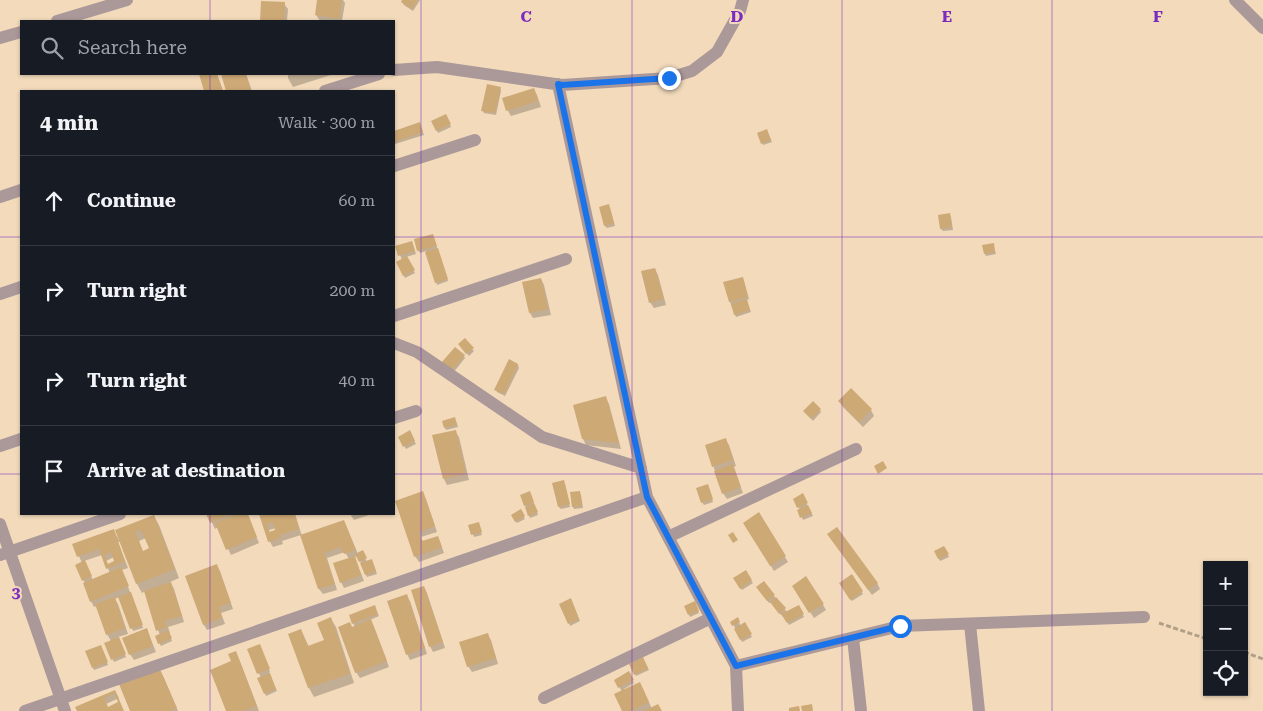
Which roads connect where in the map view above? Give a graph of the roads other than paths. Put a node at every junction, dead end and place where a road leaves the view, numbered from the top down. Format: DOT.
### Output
graph roads {
  1 [pos="127,0"];
  2 [pos="743,0"];
  3 [pos="1235,0"];
  4 [pos="60,20"];
  5 [pos="1263,28"];
  6 [pos="20,32"];
  7 [pos="0,38"];
  8 [pos="395,70"];
  9 [pos="376,75"];
  10 [pos="558,84"];
  11 [pos="328,90"];
  12 [pos="476,140"];
  13 [pos="395,166"];
  14 [pos="20,190"];
  15 [pos="0,197"];
  16 [pos="566,259"];
  17 [pos="20,287"];
  18 [pos="0,294"];
  19 [pos="395,316"];
  20 [pos="395,343"];
  21 [pos="416,411"];
  22 [pos="395,418"];
  23 [pos="20,439"];
  24 [pos="0,446"];
  25 [pos="856,449"];
  26 [pos="641,468"];
  27 [pos="647,497"];
  28 [pos="117,515"];
  29 [pos="0,524"];
  30 [pos="668,537"];
  31 [pos="5,554"];
  32 [pos="1144,617"];
  33 [pos="711,618"];
  34 [pos="970,624"];
  35 [pos="854,638"];
  36 [pos="736,666"];
  37 [pos="544,698"];
  38 [pos="63,705"];
  39 [pos="25,711"];
  40 [pos="738,711"];
  41 [pos="861,711"];
  42 [pos="979,711"];
  1 -- 4 [label="street"];
  2 -- 10 [label="street"];
  3 -- 5 [label="street"];
  6 -- 7 [label="street"];
  8 -- 10 [label="street"];
  9 -- 11 [label="street"];
  10 -- 26 [label="street"];
  12 -- 13 [label="street"];
  14 -- 15 [label="street"];
  16 -- 19 [label="street"];
  17 -- 18 [label="street"];
  20 -- 26 [label="street"];
  21 -- 22 [label="street"];
  23 -- 24 [label="street"];
  25 -- 30 [label="street"];
  26 -- 27 [label="street"];
  27 -- 30 [label="street"];
  27 -- 38 [label="street"];
  28 -- 31 [label="street"];
  29 -- 31 [label="street"];
  30 -- 33 [label="street"];
  31 -- 38 [label="street"];
  32 -- 34 [label="street"];
  33 -- 36 [label="street"];
  33 -- 37 [label="street"];
  34 -- 35 [label="street"];
  34 -- 42 [label="street"];
  35 -- 36 [label="street"];
  35 -- 41 [label="street"];
  36 -- 40 [label="street"];
  38 -- 39 [label="street"];
}
